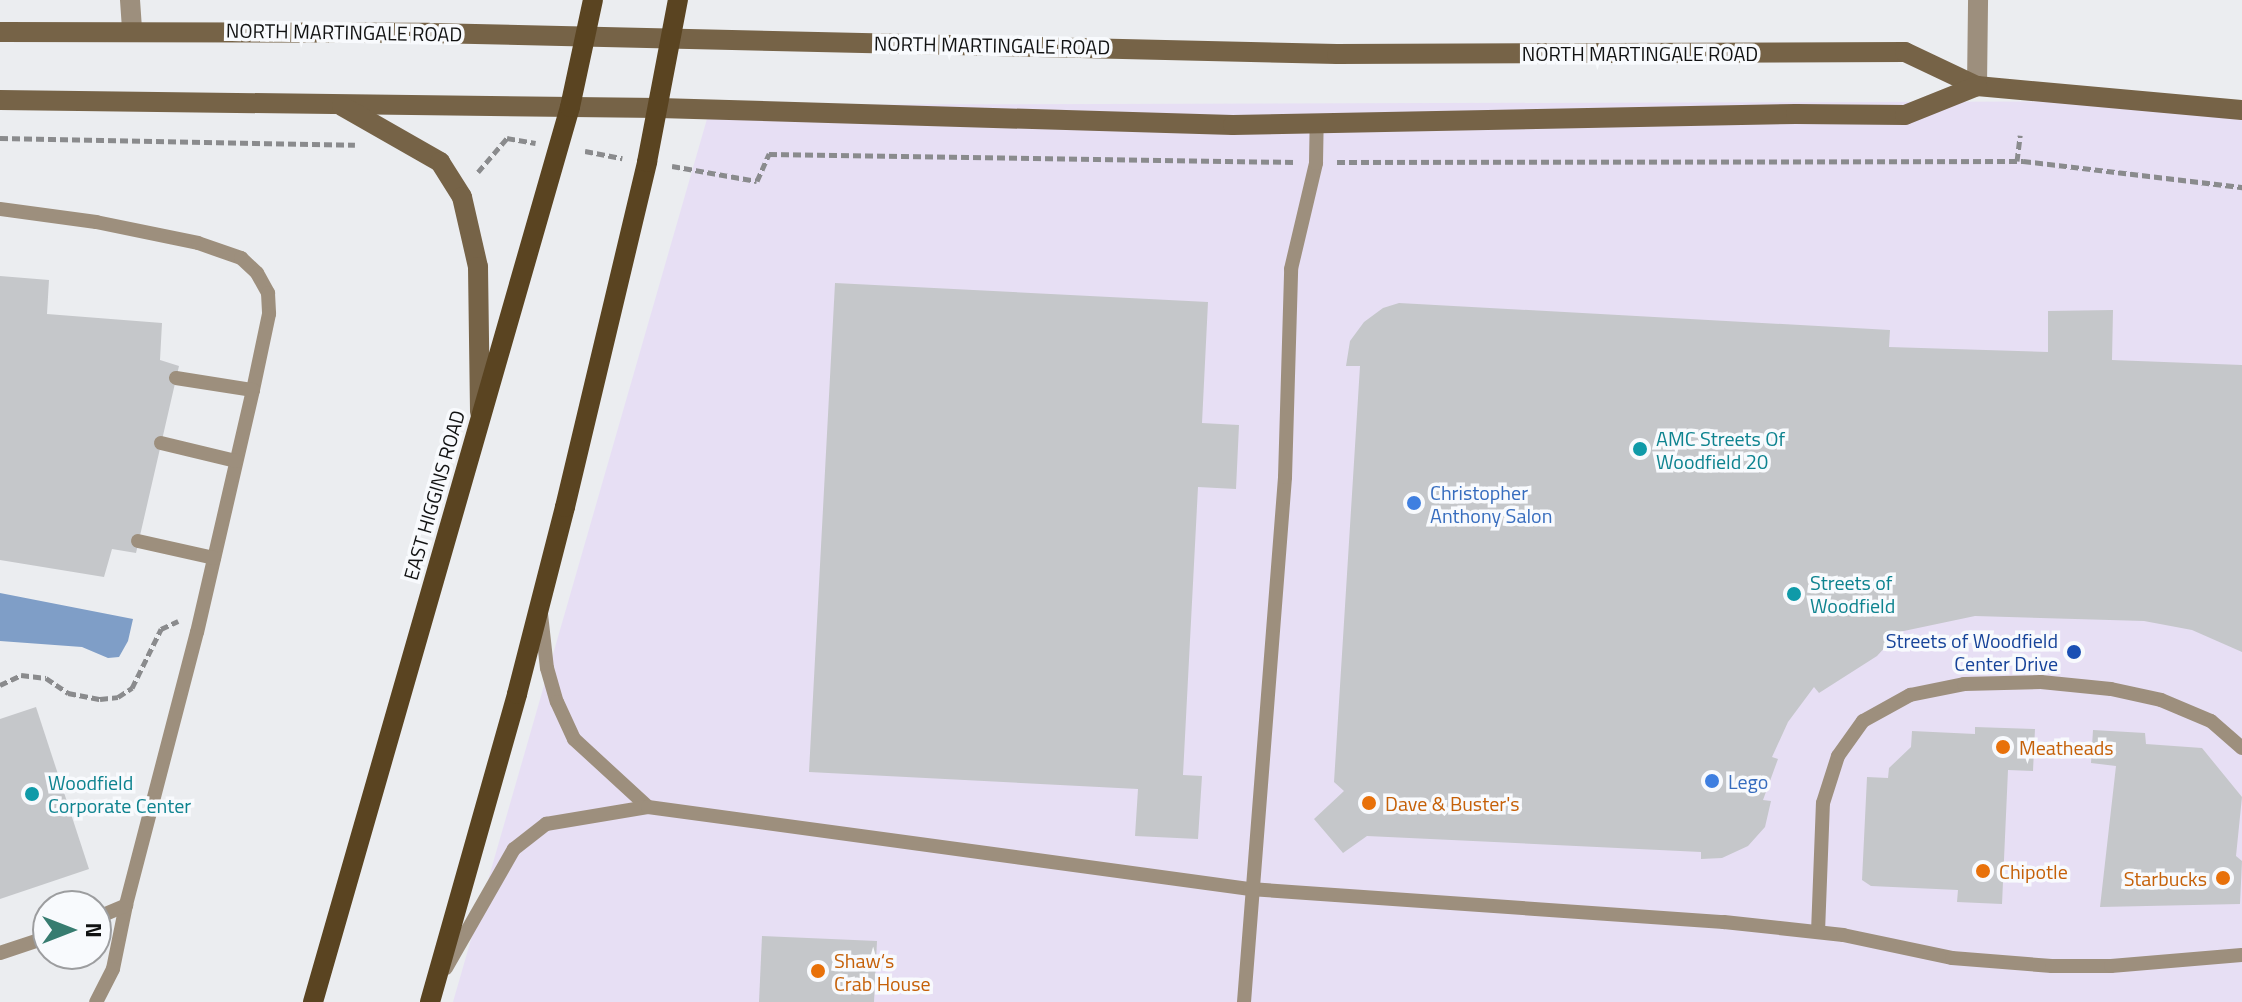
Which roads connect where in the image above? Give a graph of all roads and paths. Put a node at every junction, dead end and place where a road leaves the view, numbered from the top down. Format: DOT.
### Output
graph roads {
  1 [pos="130,0"];
  2 [pos="593,0"];
  3 [pos="678,0"];
  4 [pos="1978,0"];
  5 [pos="132,30"];
  6 [pos="0,32"];
  7 [pos="586,36"];
  8 [pos="672,37"];
  9 [pos="1977,86"];
  10 [pos="0,100"];
  11 [pos="338,104"];
  12 [pos="570,107"];
  13 [pos="659,108"];
  14 [pos="2242,110"];
  15 [pos="1317,124"];
  16 [pos="2020,135"];
  17 [pos="0,138"];
  18 [pos="365,146"];
  19 [pos="557,146"];
  20 [pos="2017,161"];
  21 [pos="647,162"];
  22 [pos="1316,163"];
  23 [pos="478,172"];
  24 [pos="2242,187"];
  25 [pos="0,209"];
  26 [pos="176,378"];
  27 [pos="253,390"];
  28 [pos="480,423"];
  29 [pos="161,443"];
  30 [pos="236,461"];
  31 [pos="138,541"];
  32 [pos="214,558"];
  33 [pos="540,603"];
  34 [pos="199,622"];
  35 [pos="0,685"];
  36 [pos="2242,748"];
  37 [pos="648,807"];
  38 [pos="1250,889"];
  39 [pos="126,905"];
  40 [pos="112,911"];
  41 [pos="1818,932"];
  42 [pos="32,942"];
  43 [pos="0,953"];
  44 [pos="2242,955"];
  45 [pos="430,1000"];
  46 [pos="96,1002"];
  47 [pos="313,1002"];
  48 [pos="1244,1002"];
  1 -- 5 [label="street"];
  2 -- 7 [label="main road, EAST HIGGINS ROAD"];
  3 -- 8 [label="main road"];
  4 -- 9 [label="street"];
  5 -- 6 [label="street, NORTH MARTINGALE ROAD"];
  5 -- 7 [label="street, NORTH MARTINGALE ROAD"];
  7 -- 8 [label="street, NORTH MARTINGALE ROAD"];
  7 -- 12 [label="main road, EAST HIGGINS ROAD"];
  8 -- 9 [label="street, NORTH MARTINGALE ROAD"];
  8 -- 13 [label="main road"];
  9 -- 14 [label="street, NORTH MARTINGALE ROAD"];
  9 -- 15 [label="street, NORTH MARTINGALE ROAD"];
  10 -- 11 [label="street, NORTH MARTINGALE ROAD"];
  11 -- 12 [label="street, NORTH MARTINGALE ROAD"];
  11 -- 28 [label="street"];
  12 -- 13 [label="street, NORTH MARTINGALE ROAD"];
  12 -- 19 [label="main road, EAST HIGGINS ROAD"];
  13 -- 15 [label="street, NORTH MARTINGALE ROAD"];
  13 -- 21 [label="main road"];
  15 -- 22 [label="lane"];
  16 -- 20 [label="path"];
  17 -- 18 [label="path"];
  19 -- 21 [label="path"];
  19 -- 23 [label="path"];
  19 -- 28 [label="main road, EAST HIGGINS ROAD"];
  20 -- 22 [label="path"];
  20 -- 24 [label="path"];
  21 -- 22 [label="path"];
  21 -- 33 [label="main road"];
  22 -- 38 [label="lane"];
  25 -- 27 [label="lane"];
  26 -- 27 [label="lane"];
  27 -- 30 [label="lane"];
  28 -- 47 [label="main road, EAST HIGGINS ROAD"];
  29 -- 30 [label="lane"];
  30 -- 32 [label="lane"];
  31 -- 32 [label="lane"];
  32 -- 34 [label="lane"];
  33 -- 37 [label="lane"];
  33 -- 45 [label="main road"];
  34 -- 35 [label="path"];
  34 -- 39 [label="lane"];
  36 -- 41 [label="lane"];
  37 -- 38 [label="lane"];
  37 -- 45 [label="lane"];
  38 -- 41 [label="lane"];
  38 -- 48 [label="lane"];
  39 -- 40 [label="lane"];
  39 -- 46 [label="lane"];
  41 -- 44 [label="lane"];
  42 -- 43 [label="lane"];
}
